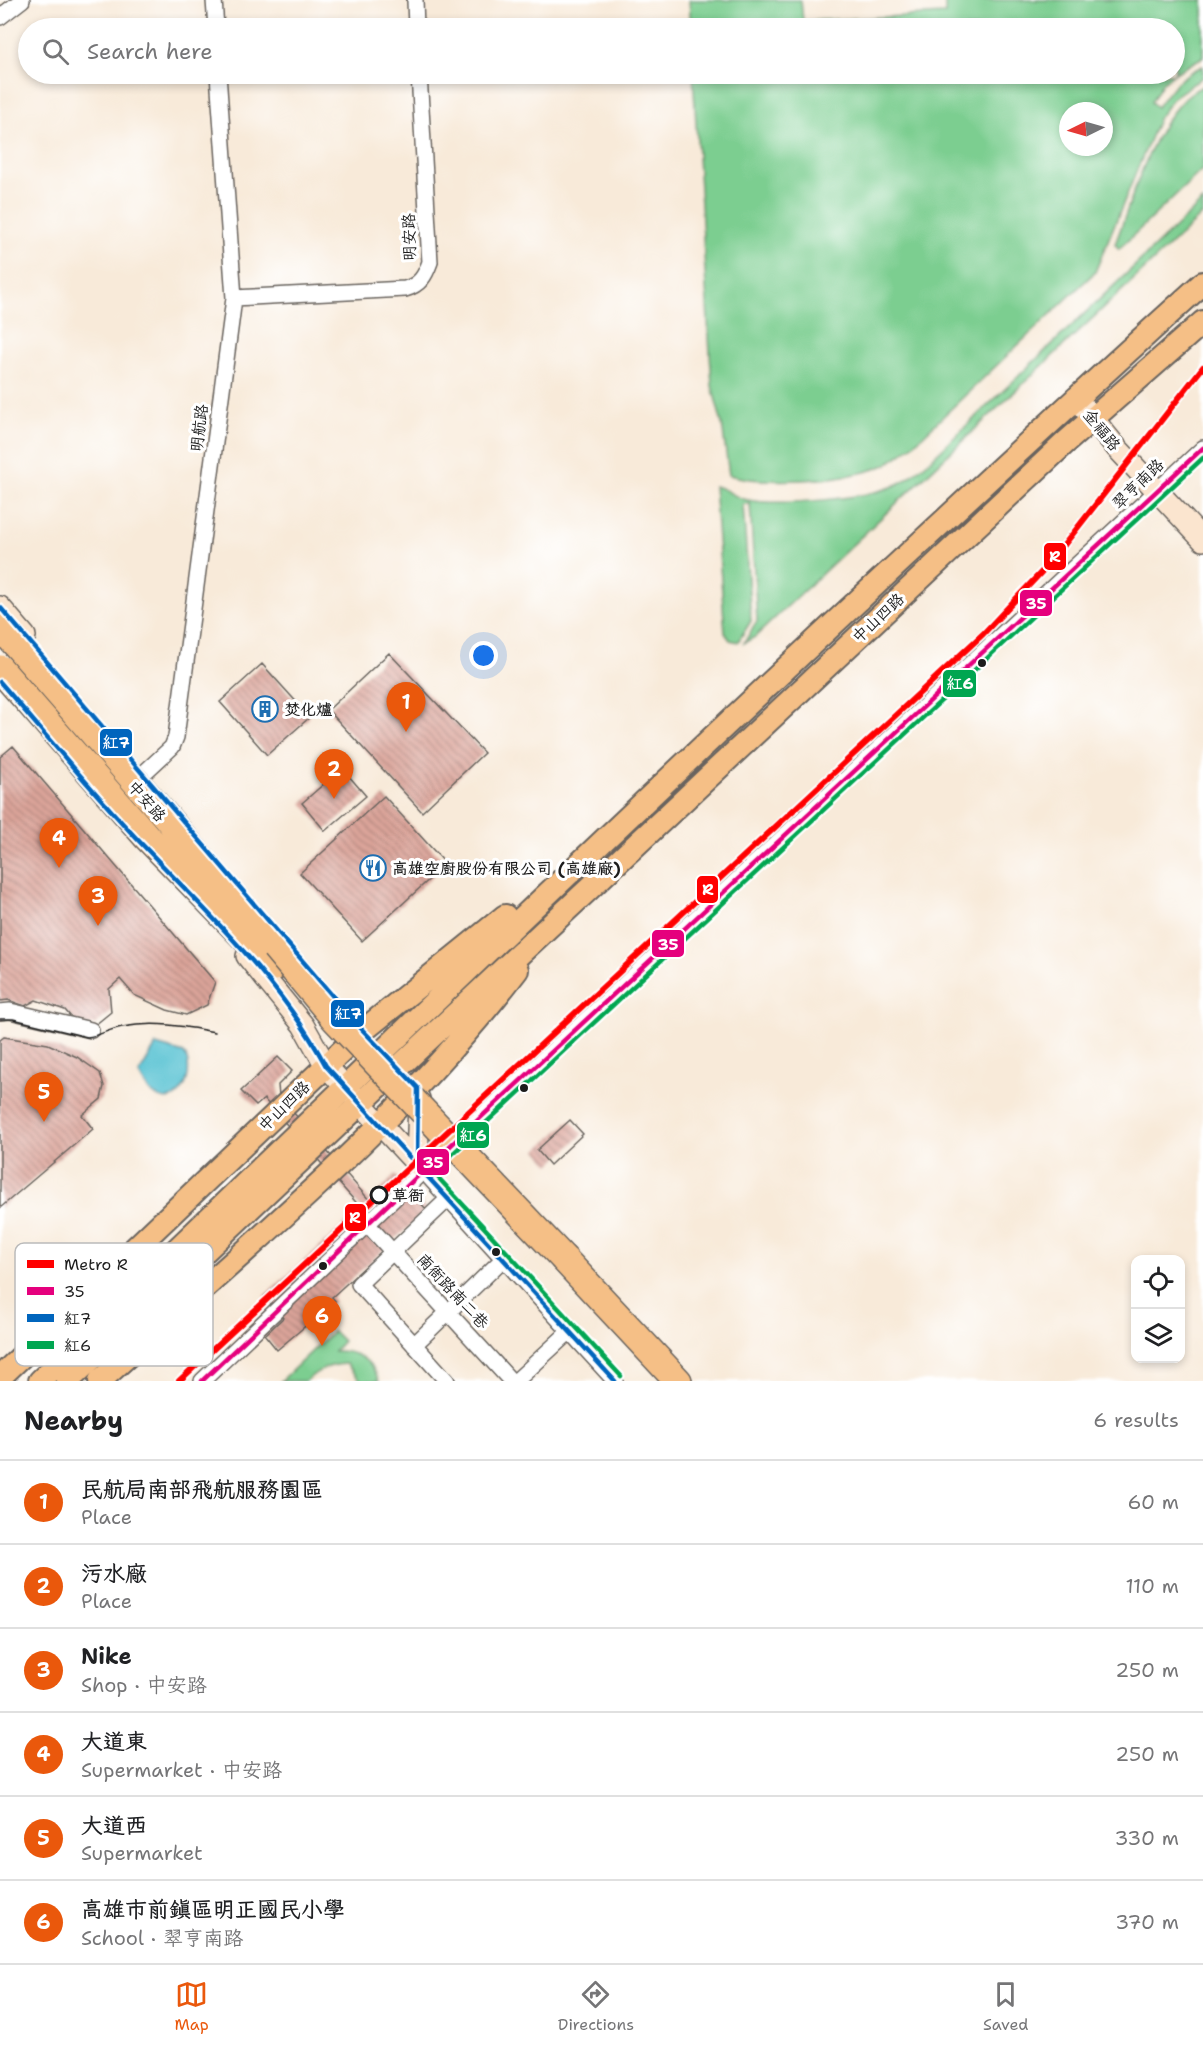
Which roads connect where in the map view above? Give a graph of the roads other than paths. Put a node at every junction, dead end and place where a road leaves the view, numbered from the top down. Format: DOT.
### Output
graph roads {
  1 [pos="22,0"];
  2 [pos="214,0"];
  3 [pos="415,0"];
  4 [pos="0,17"];
  5 [pos="215,18"];
  6 [pos="416,18"];
  7 [pos="219,84"];
  8 [pos="420,84"];
  9 [pos="1203,283"];
  10 [pos="234,298"];
  11 [pos="1203,322"];
  12 [pos="1076,398"];
  13 [pos="1094,419"];
  14 [pos="1203,447"];
  15 [pos="1157,491"];
  16 [pos="1203,540"];
  17 [pos="0,607"];
  18 [pos="0,626"];
  19 [pos="0,632"];
  20 [pos="0,640"];
  21 [pos="0,653"];
  22 [pos="0,661"];
  23 [pos="0,669"];
  24 [pos="0,682"];
  25 [pos="144,773"];
  26 [pos="638,807"];
  27 [pos="256,906"];
  28 [pos="557,918"];
  29 [pos="223,929"];
  30 [pos="279,963"];
  31 [pos="0,1012"];
  32 [pos="91,1030"];
  33 [pos="364,1030"];
  34 [pos="383,1050"];
  35 [pos="326,1066"];
  36 [pos="399,1067"];
  37 [pos="345,1086"];
  38 [pos="418,1088"];
  39 [pos="362,1104"];
  40 [pos="381,1125"];
  41 [pos="420,1168"];
  42 [pos="448,1199"];
  43 [pos="369,1226"];
  44 [pos="140,1243"];
  45 [pos="183,1243"];
  46 [pos="213,1244"];
  47 [pos="392,1252"];
  48 [pos="503,1259"];
  49 [pos="559,1266"];
  50 [pos="213,1278"];
  51 [pos="447,1311"];
  52 [pos="570,1331"];
  53 [pos="414,1345"];
  54 [pos="15,1363"];
  55 [pos="56,1366"];
  56 [pos="84,1366"];
  57 [pos="116,1366"];
  58 [pos="0,1377"];
  59 [pos="40,1381"];
  60 [pos="68,1381"];
  61 [pos="100,1381"];
  62 [pos="202,1381"];
  63 [pos="447,1381"];
  64 [pos="511,1381"];
  65 [pos="516,1381"];
  66 [pos="615,1381"];
  67 [pos="656,1381"];
  68 [pos="678,1381"];
  1 -- 4 [label="street"];
  2 -- 5 [label="street"];
  3 -- 6 [label="street"];
  7 -- 10 [label="street, 明航路"];
  8 -- 10 [label="street, 明安路"];
  9 -- 12 [label="main road, 中山四路"];
  10 -- 25 [label="street, 明航路"];
  11 -- 13 [label="main road, 中山四路"];
  12 -- 13 [label="street, 金福路"];
  12 -- 26 [label="main road, 中山四路"];
  13 -- 15 [label="street, 金福路"];
  13 -- 28 [label="main road, 中山四路"];
  14 -- 15 [label="street, 翠亨南路"];
  15 -- 16 [label="street, 金福路"];
  15 -- 41 [label="street, 翠亨南路"];
  17 -- 25 [label="street, 中安路"];
  18 -- 30 [label="highway, bridge"];
  19 -- 27 [label="street, 中安路"];
  20 -- 30 [label="highway, bridge"];
  21 -- 30 [label="highway, bridge"];
  22 -- 29 [label="street, 中安路"];
  23 -- 30 [label="highway, bridge"];
  24 -- 29 [label="street, 中安路"];
  25 -- 27 [label="street, 中安路"];
  26 -- 33 [label="main road, 中山四路"];
  26 -- 34 [label="main road, 中山四路"];
  27 -- 33 [label="street, 中安路"];
  28 -- 36 [label="main road, 中山四路"];
  28 -- 38 [label="main road, 中山四路"];
  29 -- 35 [label="street, 中安路"];
  30 -- 49 [label="highway, bridge"];
  31 -- 32 [label="street"];
  33 -- 34 [label="street, 中安路"];
  33 -- 35 [label="main road, 中山四路"];
  34 -- 36 [label="street, 中安路"];
  34 -- 37 [label="main road, 中山四路"];
  35 -- 37 [label="street, 中安路"];
  35 -- 44 [label="main road, 中山四路"];
  36 -- 38 [label="street, 中安路"];
  36 -- 39 [label="main road, 中山四路"];
  37 -- 39 [label="street, 中安路"];
  37 -- 45 [label="main road, 中山四路"];
  38 -- 40 [label="main road, 中山四路"];
  38 -- 41 [label="street"];
  39 -- 40 [label="street, 中安路"];
  39 -- 46 [label="main road, 中山四路"];
  40 -- 41 [label="street, 中安路"];
  40 -- 50 [label="main road, 中山四路"];
  41 -- 42 [label="street"];
  41 -- 43 [label="street, 翠亨南路"];
  42 -- 47 [label="street"];
  42 -- 48 [label="street"];
  43 -- 47 [label="street, 南衙路南二巷"];
  43 -- 62 [label="street, 翠亨南路"];
  47 -- 51 [label="street, 南衙路南二巷"];
  47 -- 53 [label="street"];
  48 -- 51 [label="street"];
  48 -- 52 [label="street"];
  49 -- 67 [label="highway"];
  49 -- 68 [label="highway"];
  51 -- 53 [label="street"];
  51 -- 64 [label="street, 南衙路南二巷"];
  52 -- 65 [label="street"];
  52 -- 66 [label="street"];
  53 -- 63 [label="street"];
  54 -- 58 [label="main road, 中山四路"];
  55 -- 59 [label="main road, 中山四路"];
  56 -- 60 [label="main road, 中山四路"];
  57 -- 61 [label="main road, 中山四路"];
}
